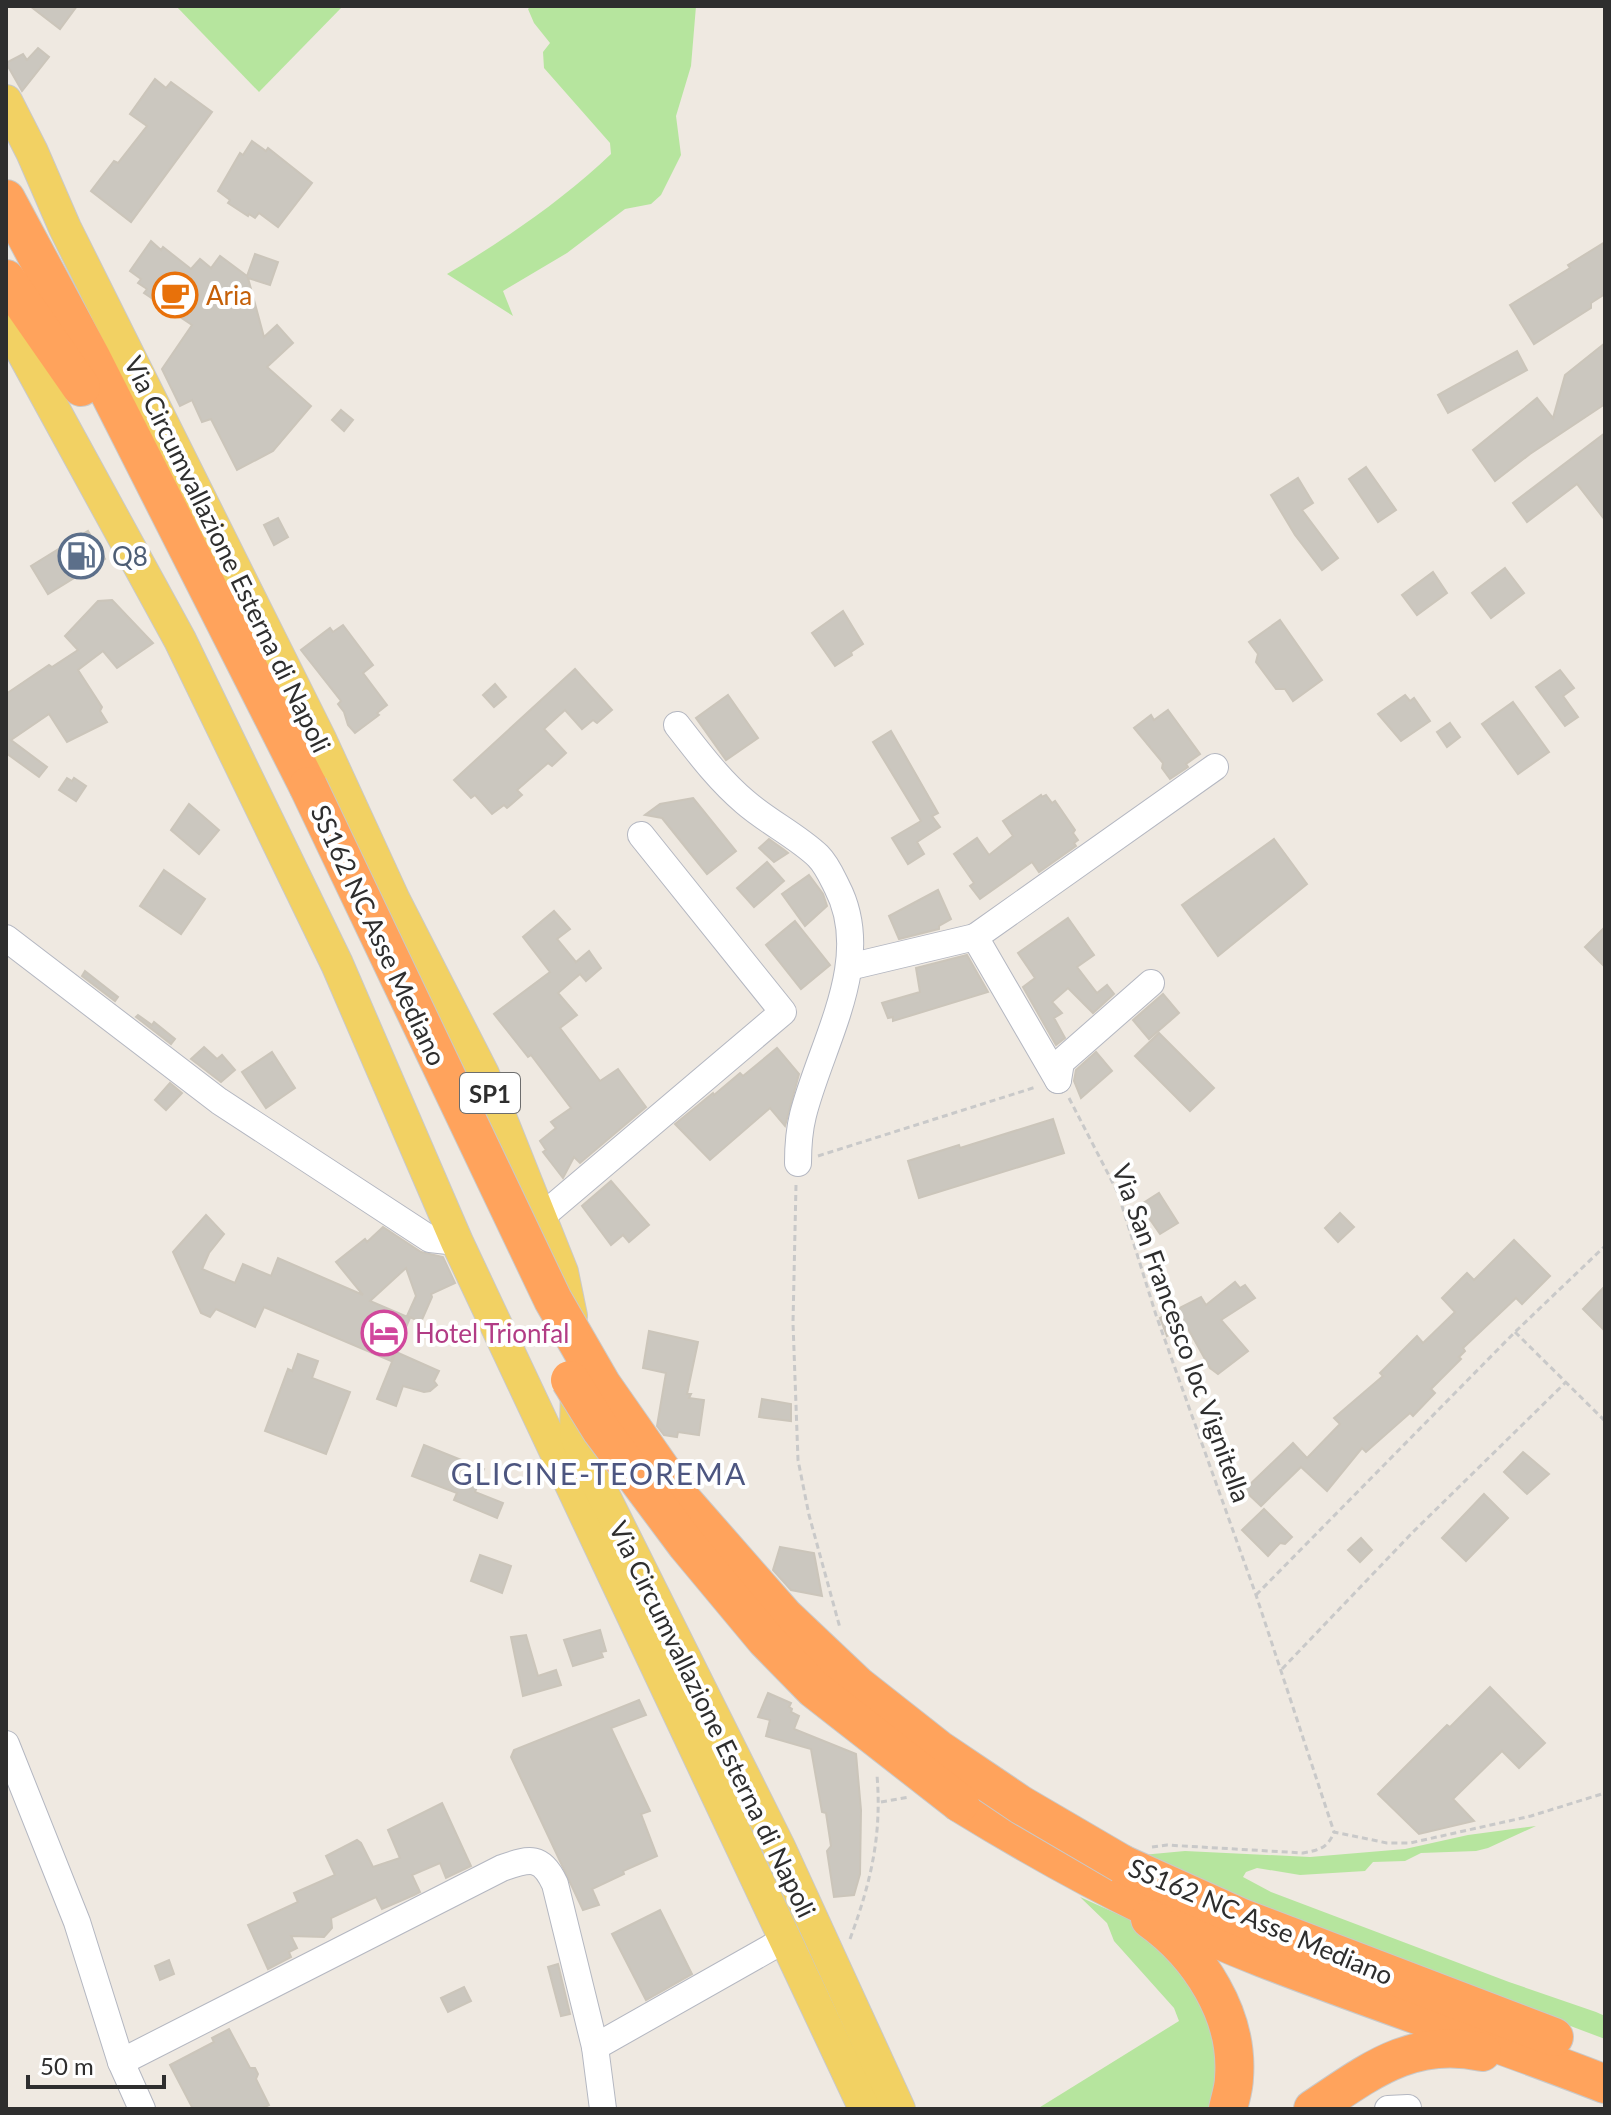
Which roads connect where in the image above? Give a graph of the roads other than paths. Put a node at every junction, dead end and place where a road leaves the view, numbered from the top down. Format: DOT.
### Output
graph roads {
  1 [pos="6,101"];
  2 [pos="6,199"];
  3 [pos="6,244"];
  4 [pos="6,279"];
  5 [pos="6,322"];
  6 [pos="81,387"];
  7 [pos="677,725"];
  8 [pos="1215,767"];
  9 [pos="298,790"];
  10 [pos="641,835"];
  11 [pos="975,937"];
  12 [pos="6,938"];
  13 [pos="849,967"];
  14 [pos="1151,983"];
  15 [pos="798,1163"];
  16 [pos="540,1218"];
  17 [pos="457,1242"];
  18 [pos="6,1744"];
  19 [pos="1114,1875"];
  20 [pos="784,1940"];
  21 [pos="595,2047"];
  22 [pos="1605,2057"];
  23 [pos="121,2062"];
  24 [pos="1565,2068"];
  25 [pos="1605,2084"];
  26 [pos="1408,2108"];
  27 [pos="142,2109"];
  28 [pos="603,2109"];
  29 [pos="865,2109"];
  30 [pos="899,2109"];
  31 [pos="1228,2109"];
  32 [pos="1313,2109"];
  33 [pos="1388,2109"];
  1 -- 16 [label="main road, Via Circumvallazione Esterna di Napoli / SP1"];
  2 -- 9 [label="highway, SS162 NC Asse Mediano"];
  3 -- 6 [label="highway, SS162 NC Asse Mediano"];
  4 -- 6 [label="highway"];
  5 -- 17 [label="main road, Via Circumvallazione Esterna di Napoli"];
  6 -- 9 [label="highway, SS162 NC Asse Mediano"];
  7 -- 13 [label="street"];
  8 -- 11 [label="street"];
  9 -- 19 [label="highway, SS162 NC Asse Mediano, bridge"];
  9 -- 19 [label="highway, SS162 NC Asse Mediano, bridge"];
  10 -- 16 [label="street"];
  11 -- 13 [label="street"];
  11 -- 14 [label="street"];
  12 -- 17 [label="street"];
  13 -- 15 [label="street"];
  16 -- 30 [label="main road, Via Circumvallazione Esterna di Napoli / SP1"];
  17 -- 20 [label="main road, Via Circumvallazione Esterna di Napoli"];
  18 -- 23 [label="street"];
  19 -- 22 [label="highway, SS162 NC Asse Mediano"];
  19 -- 24 [label="highway, SS162 NC Asse Mediano"];
  19 -- 31 [label="highway"];
  20 -- 21 [label="street"];
  20 -- 29 [label="main road, Via Circumvallazione Esterna di Napoli"];
  21 -- 23 [label="street"];
  21 -- 28 [label="street"];
  23 -- 27 [label="street"];
  24 -- 25 [label="highway, SS162 NC Asse Mediano"];
  24 -- 32 [label="highway"];
  26 -- 33 [label="street"];
}
